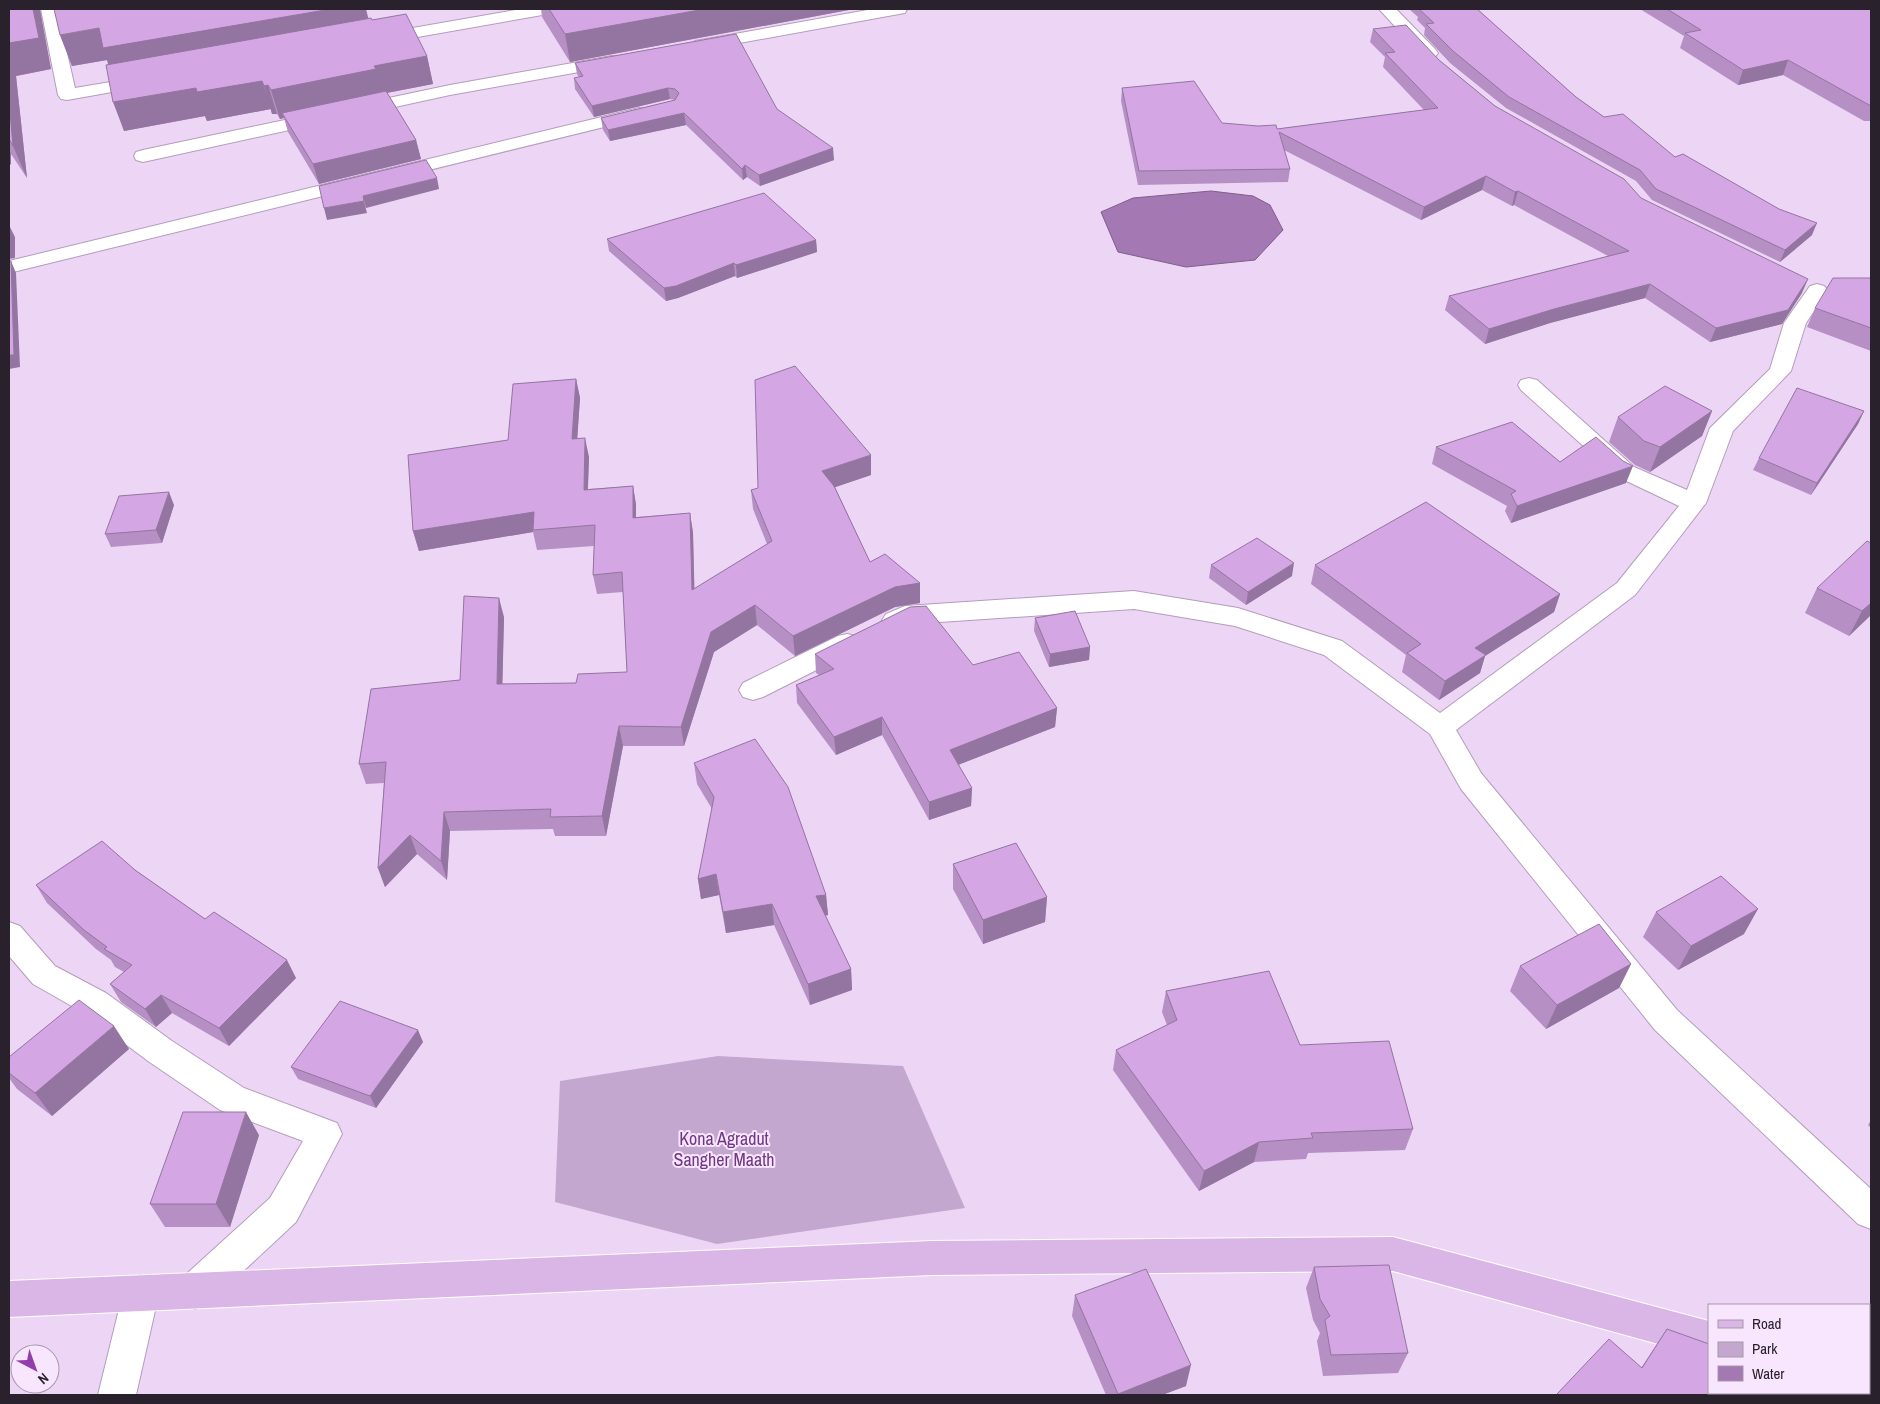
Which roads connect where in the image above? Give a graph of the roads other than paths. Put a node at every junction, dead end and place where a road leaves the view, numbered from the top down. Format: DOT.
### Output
graph roads {
  1 [pos="49,9"];
  2 [pos="548,9"];
  3 [pos="899,9"];
  4 [pos="1387,9"];
  5 [pos="362,42"];
  6 [pos="684,48"];
  7 [pos="626,58"];
  8 [pos="1443,68"];
  9 [pos="165,78"];
  10 [pos="660,108"];
  11 [pos="143,156"];
  12 [pos="9,267"];
  13 [pos="1817,287"];
  14 [pos="1529,385"];
  15 [pos="1694,503"];
  16 [pos="753,690"];
  17 [pos="1440,727"];
  18 [pos="9,935"];
  19 [pos="1871,1212"];
  20 [pos="195,1291"];
  21 [pos="141,1293"];
  22 [pos="9,1299"];
  23 [pos="1708,1340"];
  24 [pos="117,1395"];
  1 -- 9 [label="street"];
  2 -- 5 [label="street"];
  3 -- 6 [label="street"];
  4 -- 8 [label="street"];
  7 -- 11 [label="street"];
  10 -- 12 [label="street"];
  13 -- 15 [label="street"];
  14 -- 15 [label="street"];
  15 -- 17 [label="street"];
  16 -- 17 [label="street"];
  17 -- 19 [label="street"];
  18 -- 20 [label="street"];
  20 -- 21 [label="main road"];
  20 -- 23 [label="main road"];
  21 -- 22 [label="main road"];
  21 -- 24 [label="street"];
}
